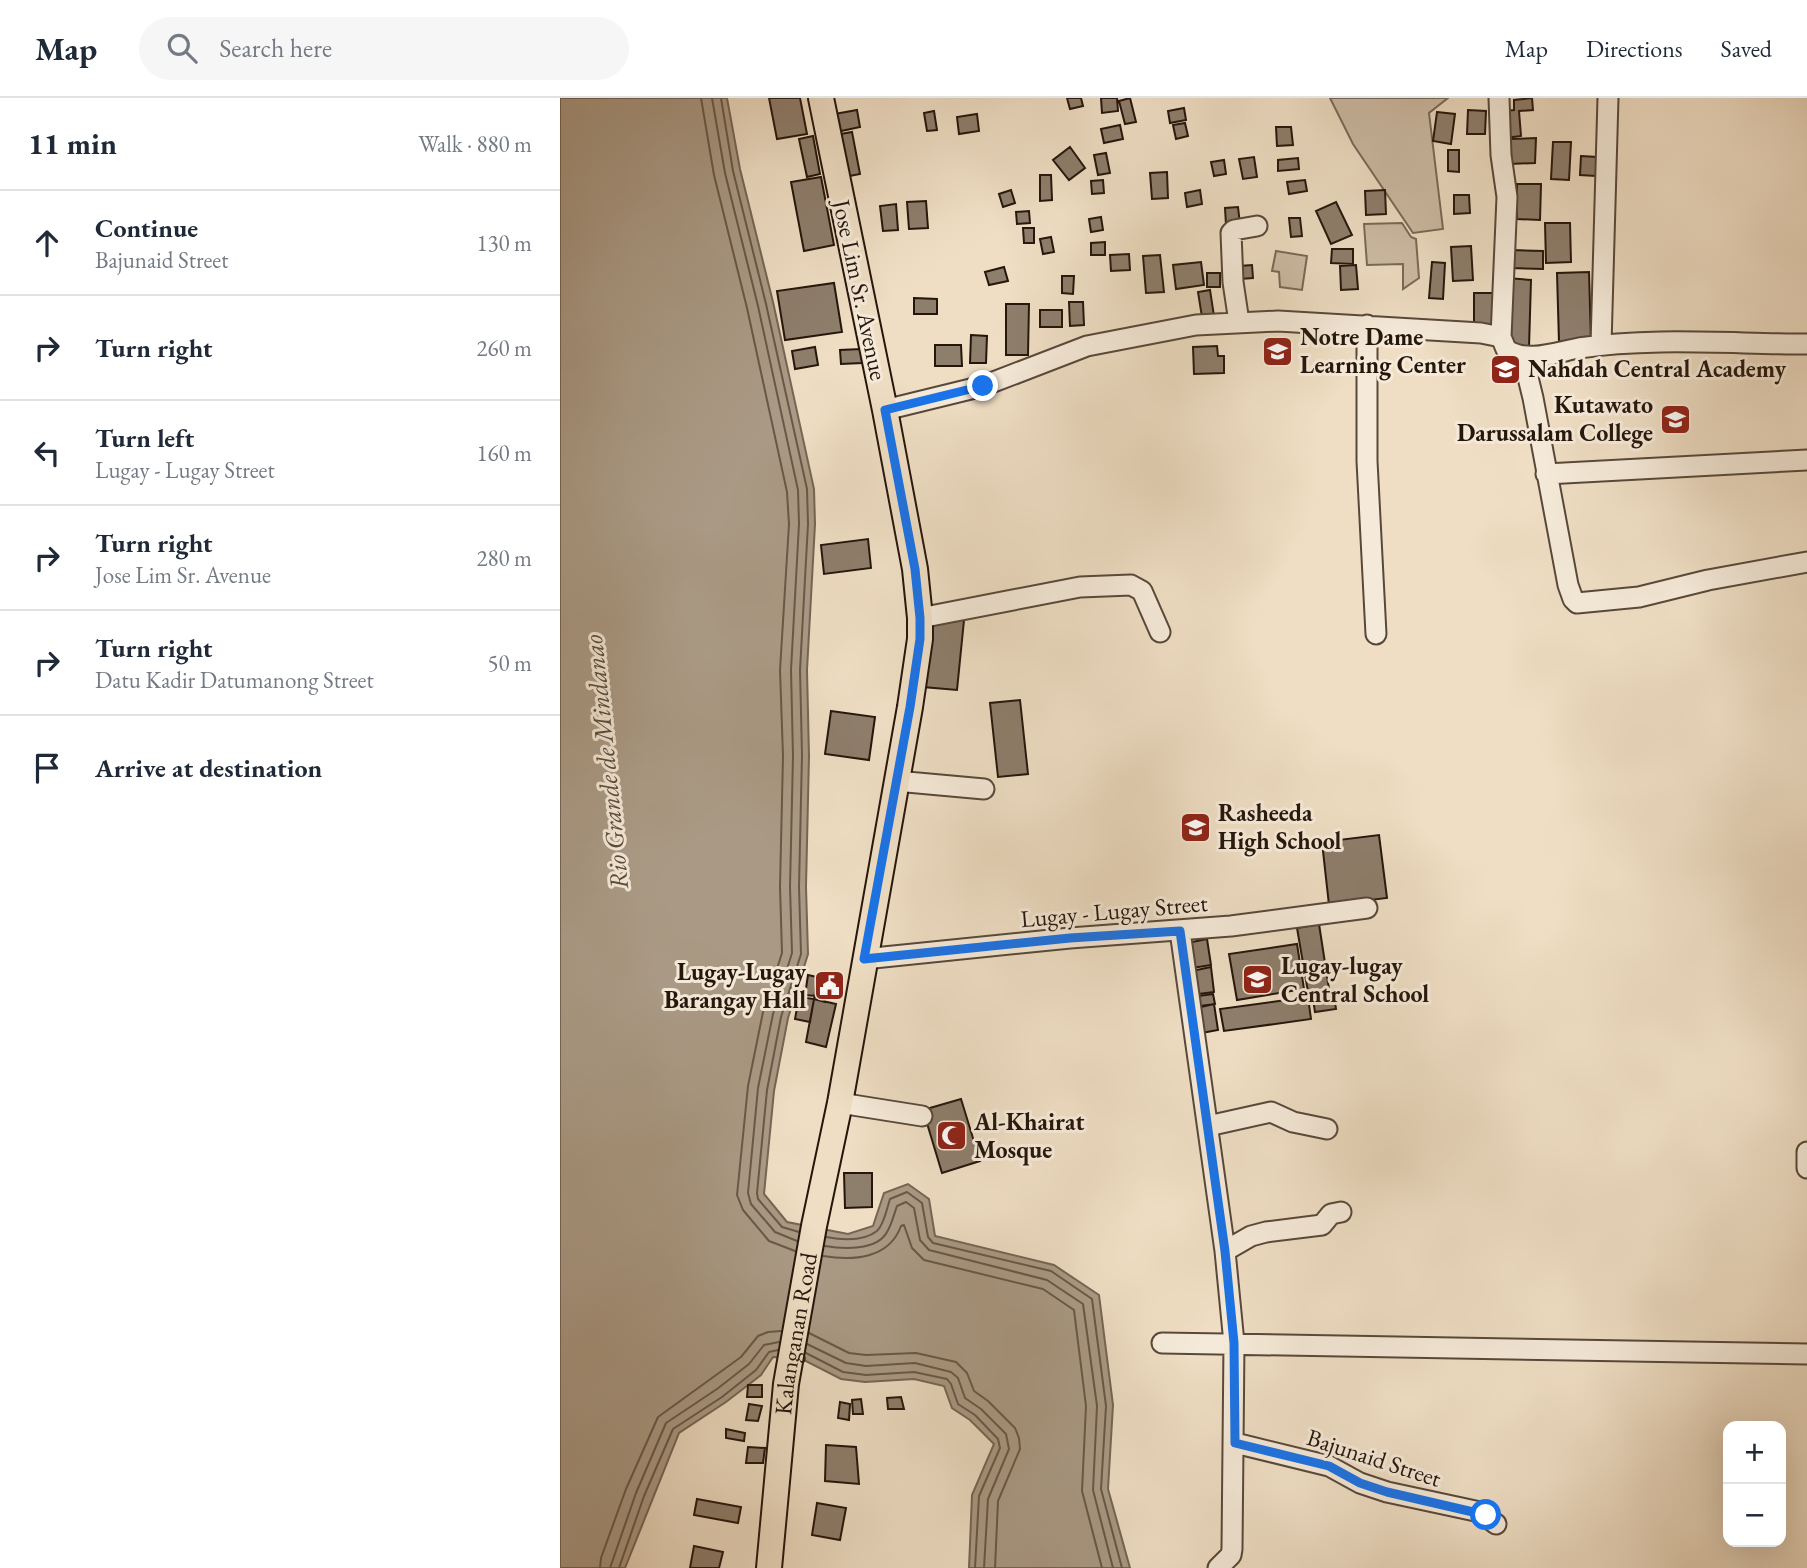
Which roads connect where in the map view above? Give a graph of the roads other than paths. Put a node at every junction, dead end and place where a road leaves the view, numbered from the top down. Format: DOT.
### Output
graph roads {
  1 [pos="821,98"];
  2 [pos="1499,98"];
  3 [pos="1608,98"];
  4 [pos="1256,226"];
  5 [pos="1239,322"];
  6 [pos="1367,326"];
  7 [pos="1502,337"];
  8 [pos="1807,344"];
  9 [pos="1601,345"];
  10 [pos="1523,357"];
  11 [pos="885,410"];
  12 [pos="1807,460"];
  13 [pos="1546,474"];
  14 [pos="1807,562"];
  15 [pos="920,618"];
  16 [pos="1160,632"];
  17 [pos="1376,634"];
  18 [pos="896,781"];
  19 [pos="984,789"];
  20 [pos="1367,908"];
  21 [pos="1180,931"];
  22 [pos="864,959"];
  23 [pos="840,1103"];
  24 [pos="922,1116"];
  25 [pos="1208,1126"];
  26 [pos="1326,1129"];
  27 [pos="1807,1152"];
  28 [pos="1807,1168"];
  29 [pos="1341,1212"];
  30 [pos="1225,1251"];
  31 [pos="1162,1343"];
  32 [pos="1234,1343"];
  33 [pos="1807,1354"];
  34 [pos="1235,1443"];
  35 [pos="1496,1524"];
  36 [pos="769,1568"];
  37 [pos="1218,1568"];
  1 -- 11 [label="main road, Jose Lim Sr. Avenue"];
  2 -- 7 [label="street"];
  3 -- 9 [label="street"];
  4 -- 5 [label="street"];
  5 -- 6 [label="street"];
  5 -- 11 [label="street"];
  6 -- 7 [label="street"];
  6 -- 17 [label="street"];
  7 -- 10 [label="street"];
  8 -- 9 [label="street"];
  9 -- 10 [label="street"];
  10 -- 13 [label="street"];
  11 -- 15 [label="main road, Jose Lim Sr. Avenue"];
  12 -- 13 [label="street"];
  13 -- 14 [label="street"];
  15 -- 16 [label="street"];
  15 -- 18 [label="main road, Jose Lim Sr. Avenue"];
  18 -- 19 [label="street"];
  18 -- 22 [label="main road, Jose Lim Sr. Avenue"];
  20 -- 21 [label="street, Lugay - Lugay Street"];
  21 -- 22 [label="street, Lugay - Lugay Street"];
  21 -- 25 [label="street"];
  22 -- 23 [label="main road, Jose Lim Sr. Avenue"];
  23 -- 24 [label="street"];
  23 -- 36 [label="main road, Kalanganan Road"];
  25 -- 26 [label="street"];
  25 -- 30 [label="street"];
  27 -- 28 [label="street"];
  29 -- 30 [label="street"];
  30 -- 32 [label="street"];
  31 -- 32 [label="street"];
  32 -- 33 [label="street"];
  32 -- 34 [label="street"];
  34 -- 35 [label="street, Bajunaid Street"];
  34 -- 37 [label="street"];
}
